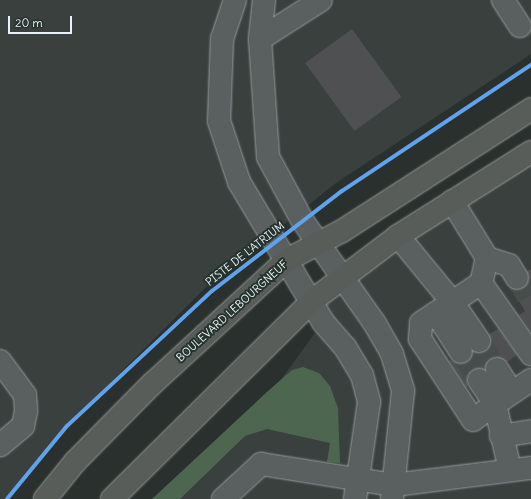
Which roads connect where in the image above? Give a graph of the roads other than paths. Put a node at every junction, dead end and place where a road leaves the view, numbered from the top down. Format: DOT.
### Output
graph roads {
  1 [pos="235,0"];
  2 [pos="264,0"];
  3 [pos="321,0"];
  4 [pos="503,0"];
  5 [pos="520,26"];
  6 [pos="260,39"];
  7 [pos="531,109"];
  8 [pos="531,152"];
  9 [pos="452,201"];
  10 [pos="398,236"];
  11 [pos="319,245"];
  12 [pos="487,258"];
  13 [pos="287,260"];
  14 [pos="341,278"];
  15 [pos="517,278"];
  16 [pos="482,283"];
  17 [pos="312,301"];
  18 [pos="445,308"];
  19 [pos="470,347"];
  20 [pos="531,354"];
  21 [pos="0,362"];
  22 [pos="488,374"];
  23 [pos="531,380"];
  24 [pos="503,398"];
  25 [pos="531,431"];
  26 [pos="501,436"];
  27 [pos="0,445"];
  28 [pos="531,468"];
  29 [pos="510,470"];
  30 [pos="356,489"];
  31 [pos="393,492"];
  32 [pos="45,499"];
  33 [pos="112,499"];
  34 [pos="223,499"];
  1 -- 13 [label="lane"];
  2 -- 6 [label="lane"];
  3 -- 6 [label="lane"];
  4 -- 5 [label="lane"];
  6 -- 11 [label="lane"];
  7 -- 11 [label="main road, BOULEVARD LEBOURGNEUF"];
  8 -- 9 [label="main road"];
  9 -- 10 [label="main road"];
  9 -- 12 [label="lane"];
  10 -- 14 [label="main road"];
  10 -- 18 [label="lane"];
  11 -- 13 [label="main road, BOULEVARD LEBOURGNEUF"];
  11 -- 14 [label="lane"];
  12 -- 15 [label="lane"];
  12 -- 16 [label="lane"];
  13 -- 17 [label="lane"];
  13 -- 32 [label="main road, BOULEVARD LEBOURGNEUF"];
  14 -- 17 [label="main road"];
  14 -- 31 [label="lane"];
  16 -- 18 [label="lane"];
  16 -- 20 [label="lane"];
  17 -- 30 [label="lane"];
  17 -- 33 [label="main road"];
  18 -- 19 [label="lane"];
  18 -- 24 [label="lane"];
  21 -- 27 [label="lane"];
  22 -- 24 [label="lane"];
  23 -- 24 [label="lane"];
  24 -- 26 [label="lane"];
  25 -- 26 [label="lane"];
  26 -- 29 [label="lane"];
  28 -- 29 [label="lane"];
  29 -- 31 [label="lane"];
  30 -- 31 [label="lane"];
  30 -- 34 [label="lane"];
}
